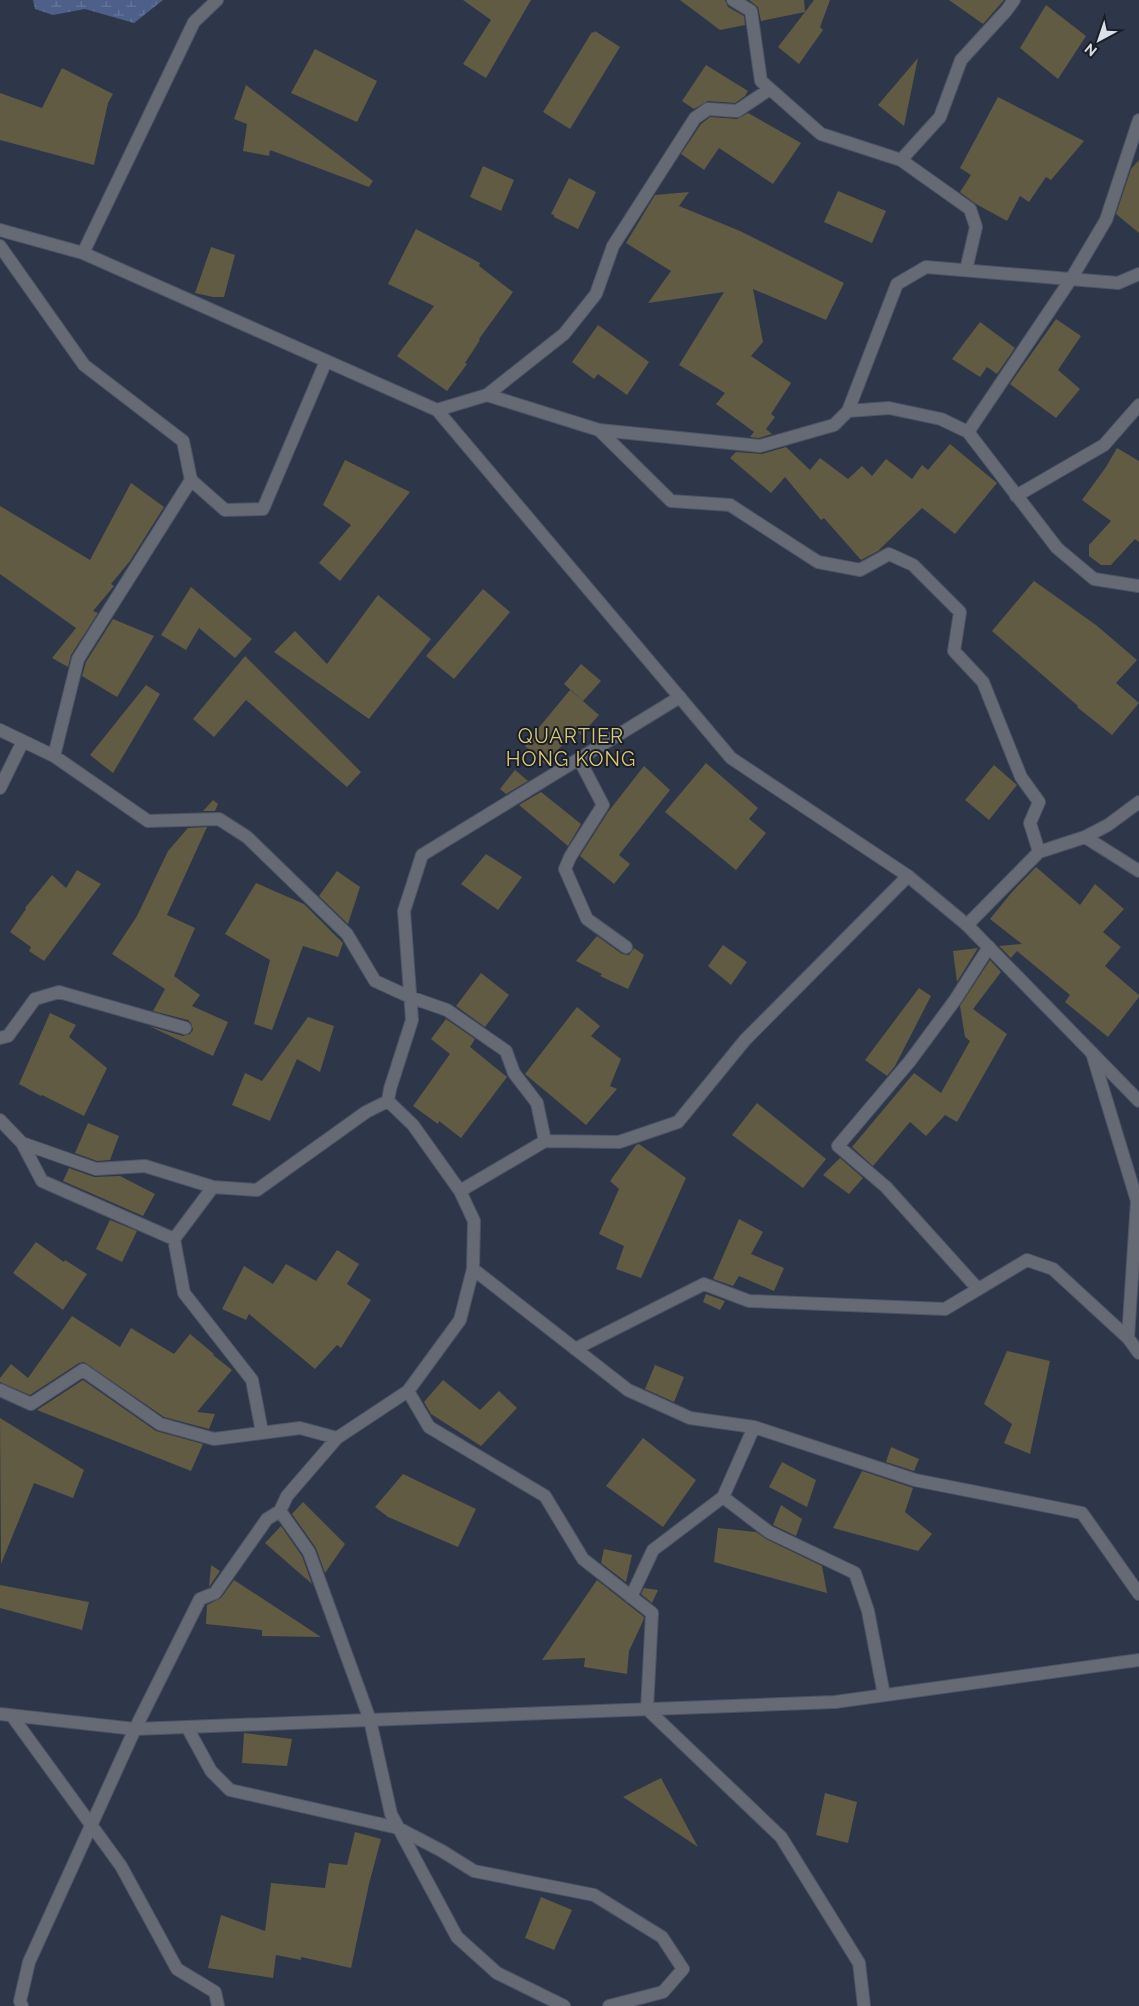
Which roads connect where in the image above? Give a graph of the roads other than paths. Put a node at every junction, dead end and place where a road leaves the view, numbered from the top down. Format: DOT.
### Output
graph roads {
  1 [pos="217,0"];
  2 [pos="733,0"];
  3 [pos="1014,0"];
  4 [pos="770,89"];
  5 [pos="1139,120"];
  6 [pos="901,160"];
  7 [pos="0,230"];
  8 [pos="0,246"];
  9 [pos="83,253"];
  10 [pos="966,270"];
  11 [pos="1139,274"];
  12 [pos="1071,279"];
  13 [pos="326,361"];
  14 [pos="487,395"];
  15 [pos="1139,404"];
  16 [pos="437,410"];
  17 [pos="848,411"];
  18 [pos="599,430"];
  19 [pos="968,432"];
  20 [pos="191,480"];
  21 [pos="1016,496"];
  22 [pos="1139,586"];
  23 [pos="680,697"];
  24 [pos="0,730"];
  25 [pos="23,741"];
  26 [pos="54,756"];
  27 [pos="579,759"];
  28 [pos="0,788"];
  29 [pos="1139,802"];
  30 [pos="1085,837"];
  31 [pos="1039,852"];
  32 [pos="1139,870"];
  33 [pos="908,876"];
  34 [pos="967,925"];
  35 [pos="626,947"];
  36 [pos="989,947"];
  37 [pos="410,997"];
  38 [pos="185,1028"];
  39 [pos="0,1038"];
  40 [pos="1092,1053"];
  41 [pos="388,1101"];
  42 [pos="1139,1102"];
  43 [pos="0,1120"];
  44 [pos="545,1141"];
  45 [pos="22,1143"];
  46 [pos="213,1187"];
  47 [pos="460,1191"];
  48 [pos="174,1239"];
  49 [pos="473,1269"];
  50 [pos="978,1289"];
  51 [pos="1128,1338"];
  52 [pos="575,1349"];
  53 [pos="1139,1353"];
  54 [pos="0,1390"];
  55 [pos="408,1391"];
  56 [pos="754,1427"];
  57 [pos="262,1432"];
  58 [pos="337,1438"];
  59 [pos="724,1497"];
  60 [pos="280,1511"];
  61 [pos="1139,1594"];
  62 [pos="631,1597"];
  63 [pos="1139,1660"];
  64 [pos="884,1695"];
  65 [pos="647,1709"];
  66 [pos="6,1715"];
  67 [pos="370,1720"];
  68 [pos="187,1726"];
  69 [pos="135,1729"];
  70 [pos="91,1824"];
  71 [pos="398,1828"];
  72 [pos="22,2006"];
  73 [pos="218,2006"];
  74 [pos="564,2006"];
  75 [pos="609,2006"];
  76 [pos="864,2006"];
  1 -- 9 [label="street"];
  2 -- 4 [label="street"];
  3 -- 6 [label="street"];
  4 -- 6 [label="street"];
  4 -- 14 [label="street"];
  5 -- 12 [label="street"];
  6 -- 10 [label="street"];
  7 -- 9 [label="street"];
  8 -- 20 [label="street"];
  9 -- 13 [label="street"];
  10 -- 12 [label="street"];
  10 -- 17 [label="street"];
  11 -- 12 [label="street"];
  12 -- 19 [label="street"];
  13 -- 16 [label="street"];
  13 -- 20 [label="street"];
  14 -- 16 [label="street"];
  14 -- 18 [label="street"];
  15 -- 21 [label="street"];
  16 -- 23 [label="street"];
  17 -- 18 [label="street"];
  17 -- 19 [label="street"];
  18 -- 31 [label="street"];
  19 -- 21 [label="street"];
  20 -- 26 [label="street"];
  21 -- 22 [label="street"];
  23 -- 27 [label="street"];
  23 -- 33 [label="street"];
  24 -- 25 [label="street"];
  25 -- 26 [label="street"];
  25 -- 28 [label="street"];
  26 -- 37 [label="street"];
  27 -- 35 [label="street"];
  27 -- 37 [label="street"];
  29 -- 30 [label="street"];
  30 -- 31 [label="street"];
  30 -- 32 [label="street"];
  31 -- 34 [label="street"];
  33 -- 34 [label="street"];
  33 -- 44 [label="street"];
  34 -- 36 [label="street"];
  36 -- 40 [label="street"];
  36 -- 50 [label="street"];
  37 -- 41 [label="street"];
  37 -- 44 [label="street"];
  38 -- 39 [label="street"];
  40 -- 42 [label="street"];
  40 -- 51 [label="street"];
  41 -- 46 [label="street"];
  41 -- 47 [label="street"];
  43 -- 45 [label="street"];
  44 -- 47 [label="street"];
  45 -- 46 [label="street"];
  45 -- 48 [label="street"];
  46 -- 48 [label="street"];
  47 -- 49 [label="street"];
  48 -- 57 [label="street"];
  49 -- 52 [label="street"];
  49 -- 55 [label="street"];
  50 -- 51 [label="street"];
  50 -- 52 [label="street"];
  51 -- 53 [label="street"];
  52 -- 56 [label="street"];
  54 -- 57 [label="street"];
  55 -- 58 [label="street"];
  55 -- 62 [label="street"];
  56 -- 59 [label="street"];
  56 -- 61 [label="street"];
  57 -- 58 [label="street"];
  58 -- 60 [label="street"];
  59 -- 62 [label="street"];
  59 -- 64 [label="street"];
  60 -- 67 [label="street"];
  60 -- 69 [label="street"];
  62 -- 65 [label="street"];
  63 -- 64 [label="street"];
  64 -- 65 [label="street"];
  65 -- 67 [label="street"];
  65 -- 76 [label="street"];
  66 -- 69 [label="street"];
  66 -- 70 [label="street"];
  67 -- 68 [label="street"];
  67 -- 71 [label="street"];
  68 -- 69 [label="street"];
  68 -- 71 [label="street"];
  69 -- 70 [label="street"];
  70 -- 72 [label="street"];
  70 -- 73 [label="street"];
  71 -- 74 [label="street"];
  71 -- 75 [label="street"];
}
